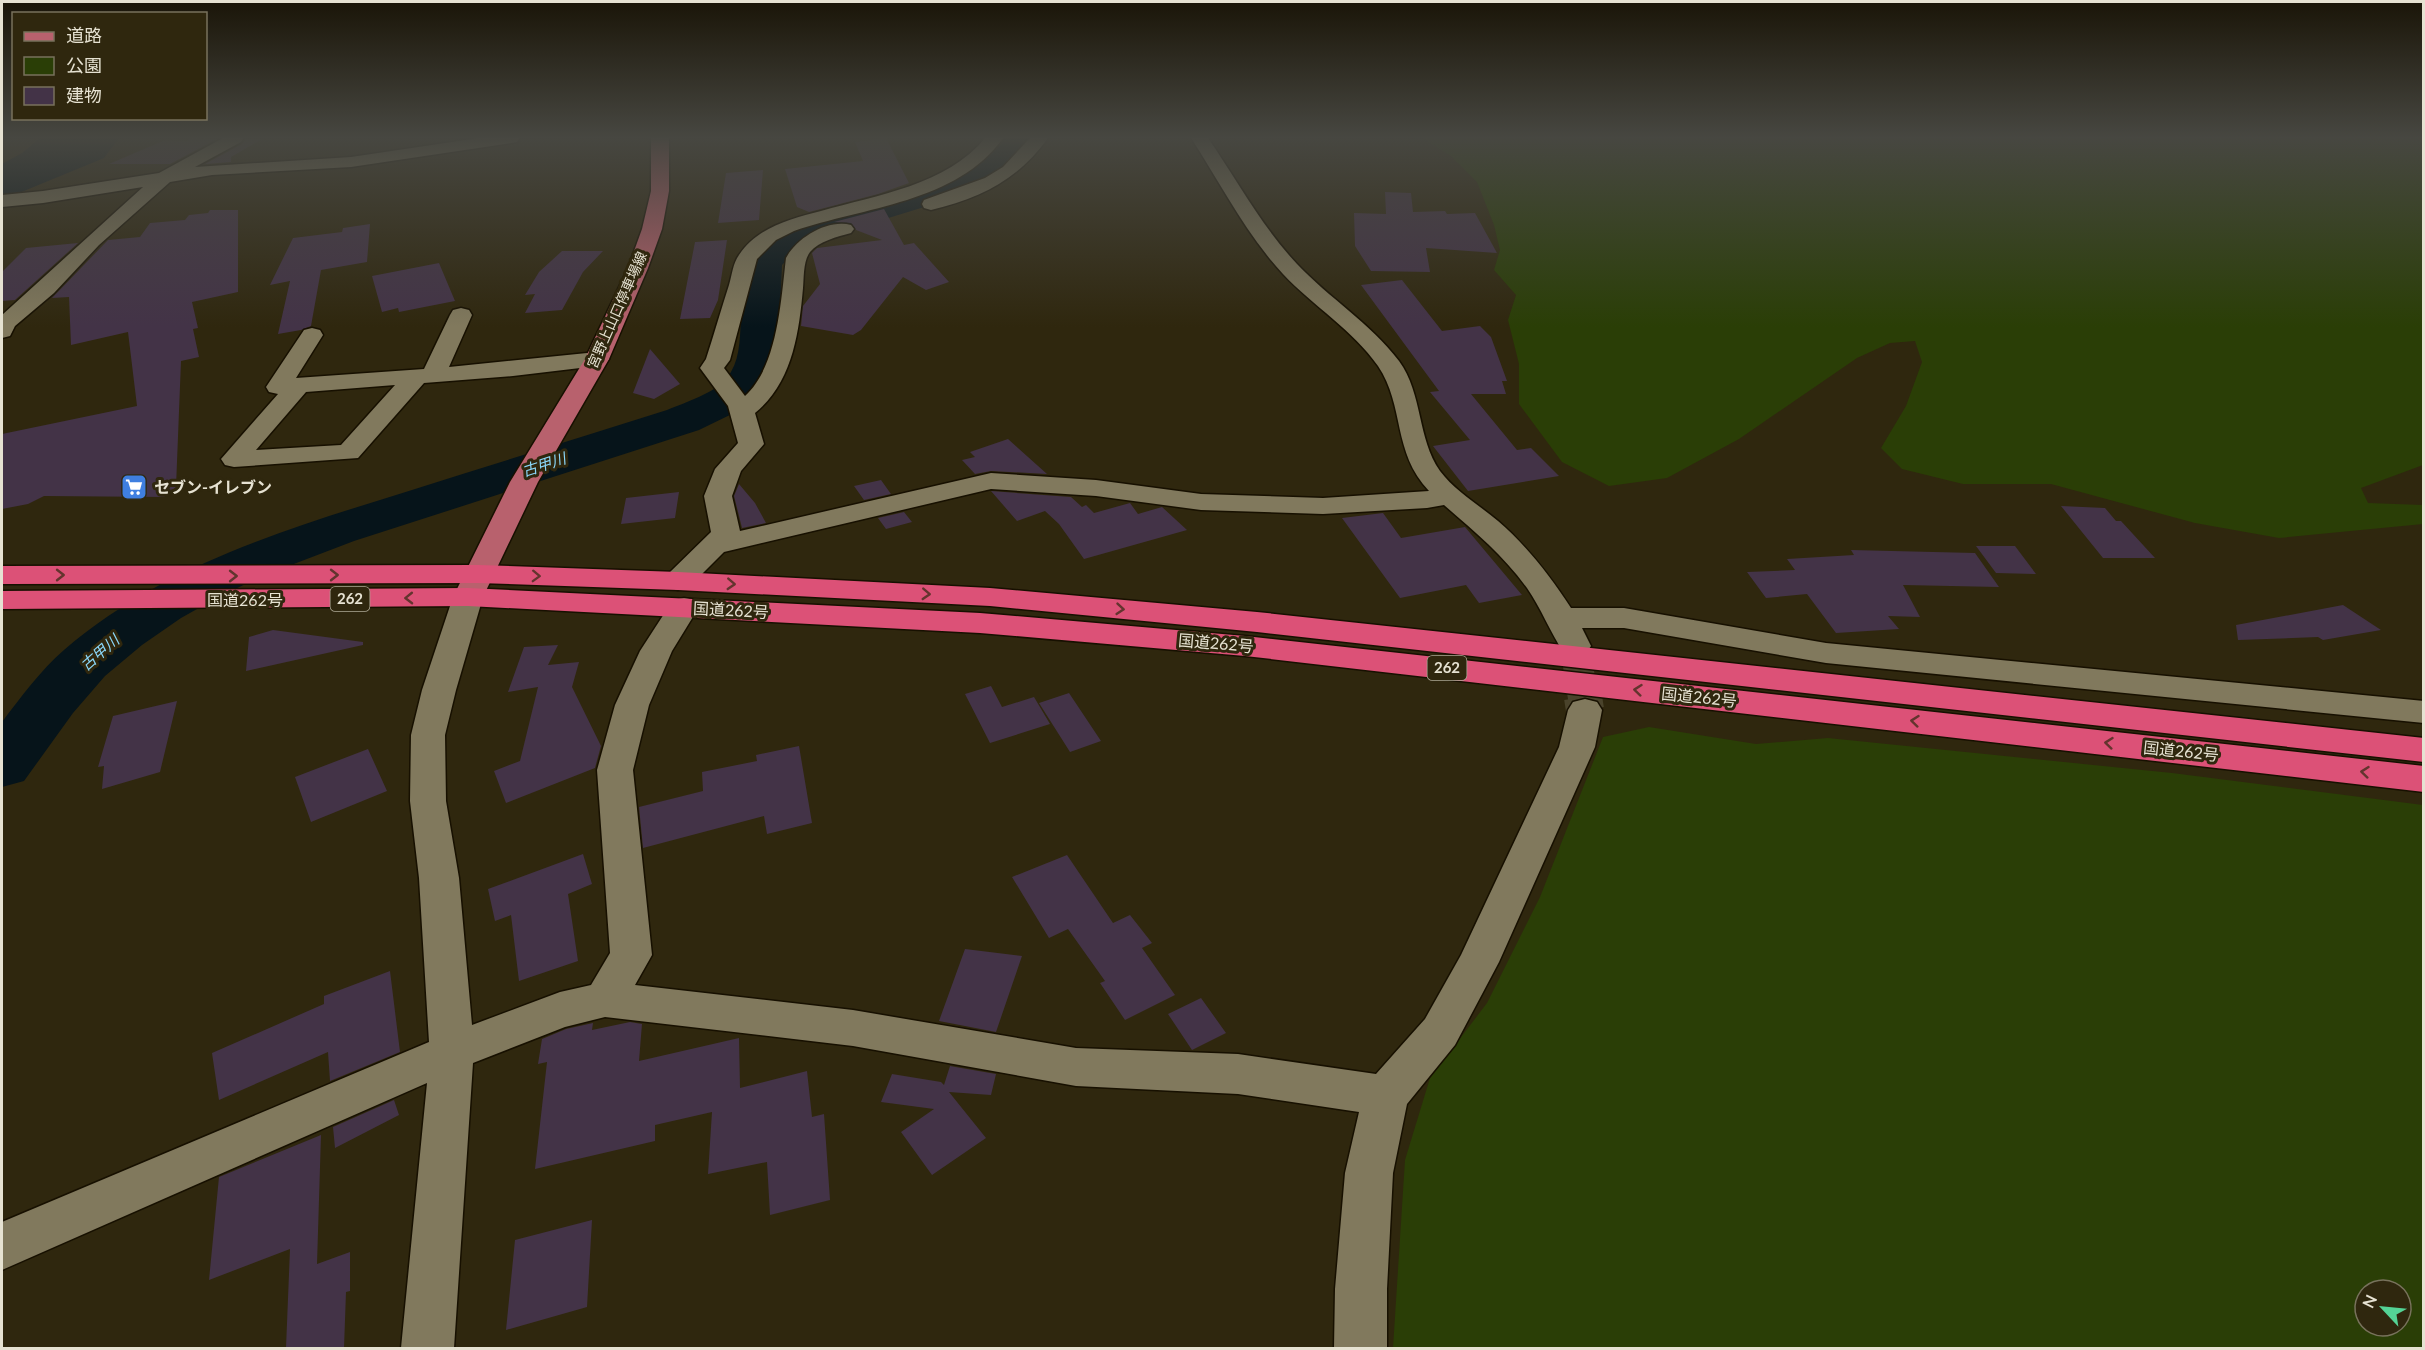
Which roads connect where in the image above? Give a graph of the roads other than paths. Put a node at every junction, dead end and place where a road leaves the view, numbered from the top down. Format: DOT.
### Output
graph roads {
  1 [pos="138,201"];
  2 [pos="658,201"];
  3 [pos="871,201"];
  4 [pos="938,201"];
  5 [pos="1242,201"];
  6 [pos="461,315"];
  7 [pos="2,331"];
  8 [pos="312,335"];
  9 [pos="597,359"];
  10 [pos="424,376"];
  11 [pos="299,385"];
  12 [pos="741,409"];
  13 [pos="1448,496"];
  14 [pos="716,545"];
  15 [pos="2,575"];
  16 [pos="473,586"];
  17 [pos="681,594"];
  18 [pos="2,600"];
  19 [pos="1585,710"];
  20 [pos="2424,712"];
  21 [pos="2424,750"];
  22 [pos="2424,779"];
  23 [pos="604,999"];
  24 [pos="452,1052"];
  25 [pos="1386,1096"];
  26 [pos="2,1246"];
  27 [pos="428,1348"];
  28 [pos="1361,1348"];
  1 -- 7 [label="street"];
  2 -- 9 [label="main road, 宮野上山口停車場線"];
  3 -- 12 [label="street"];
  4 -- 12 [label="street"];
  5 -- 13 [label="street"];
  6 -- 10 [label="street"];
  8 -- 11 [label="street"];
  9 -- 10 [label="street"];
  9 -- 16 [label="main road, 宮野上山口停車場線"];
  10 -- 11 [label="street"];
  10 -- 11 [label="street"];
  12 -- 14 [label="street"];
  13 -- 14 [label="street"];
  13 -- 20 [label="street"];
  14 -- 17 [label="street"];
  15 -- 16 [label="highway, 国道262号 / 262, one-way"];
  16 -- 17 [label="highway, 国道262号 / 262"];
  16 -- 18 [label="highway, 国道262号 / 262, one-way"];
  16 -- 24 [label="street"];
  17 -- 21 [label="highway, 国道262号 / 262, one-way"];
  22 -- 17 [label="highway, 国道262号 / 262, one-way"];
  17 -- 23 [label="street"];
  19 -- 25 [label="street"];
  23 -- 24 [label="street"];
  23 -- 25 [label="street"];
  24 -- 26 [label="street"];
  24 -- 27 [label="street"];
  25 -- 28 [label="street"];
}
